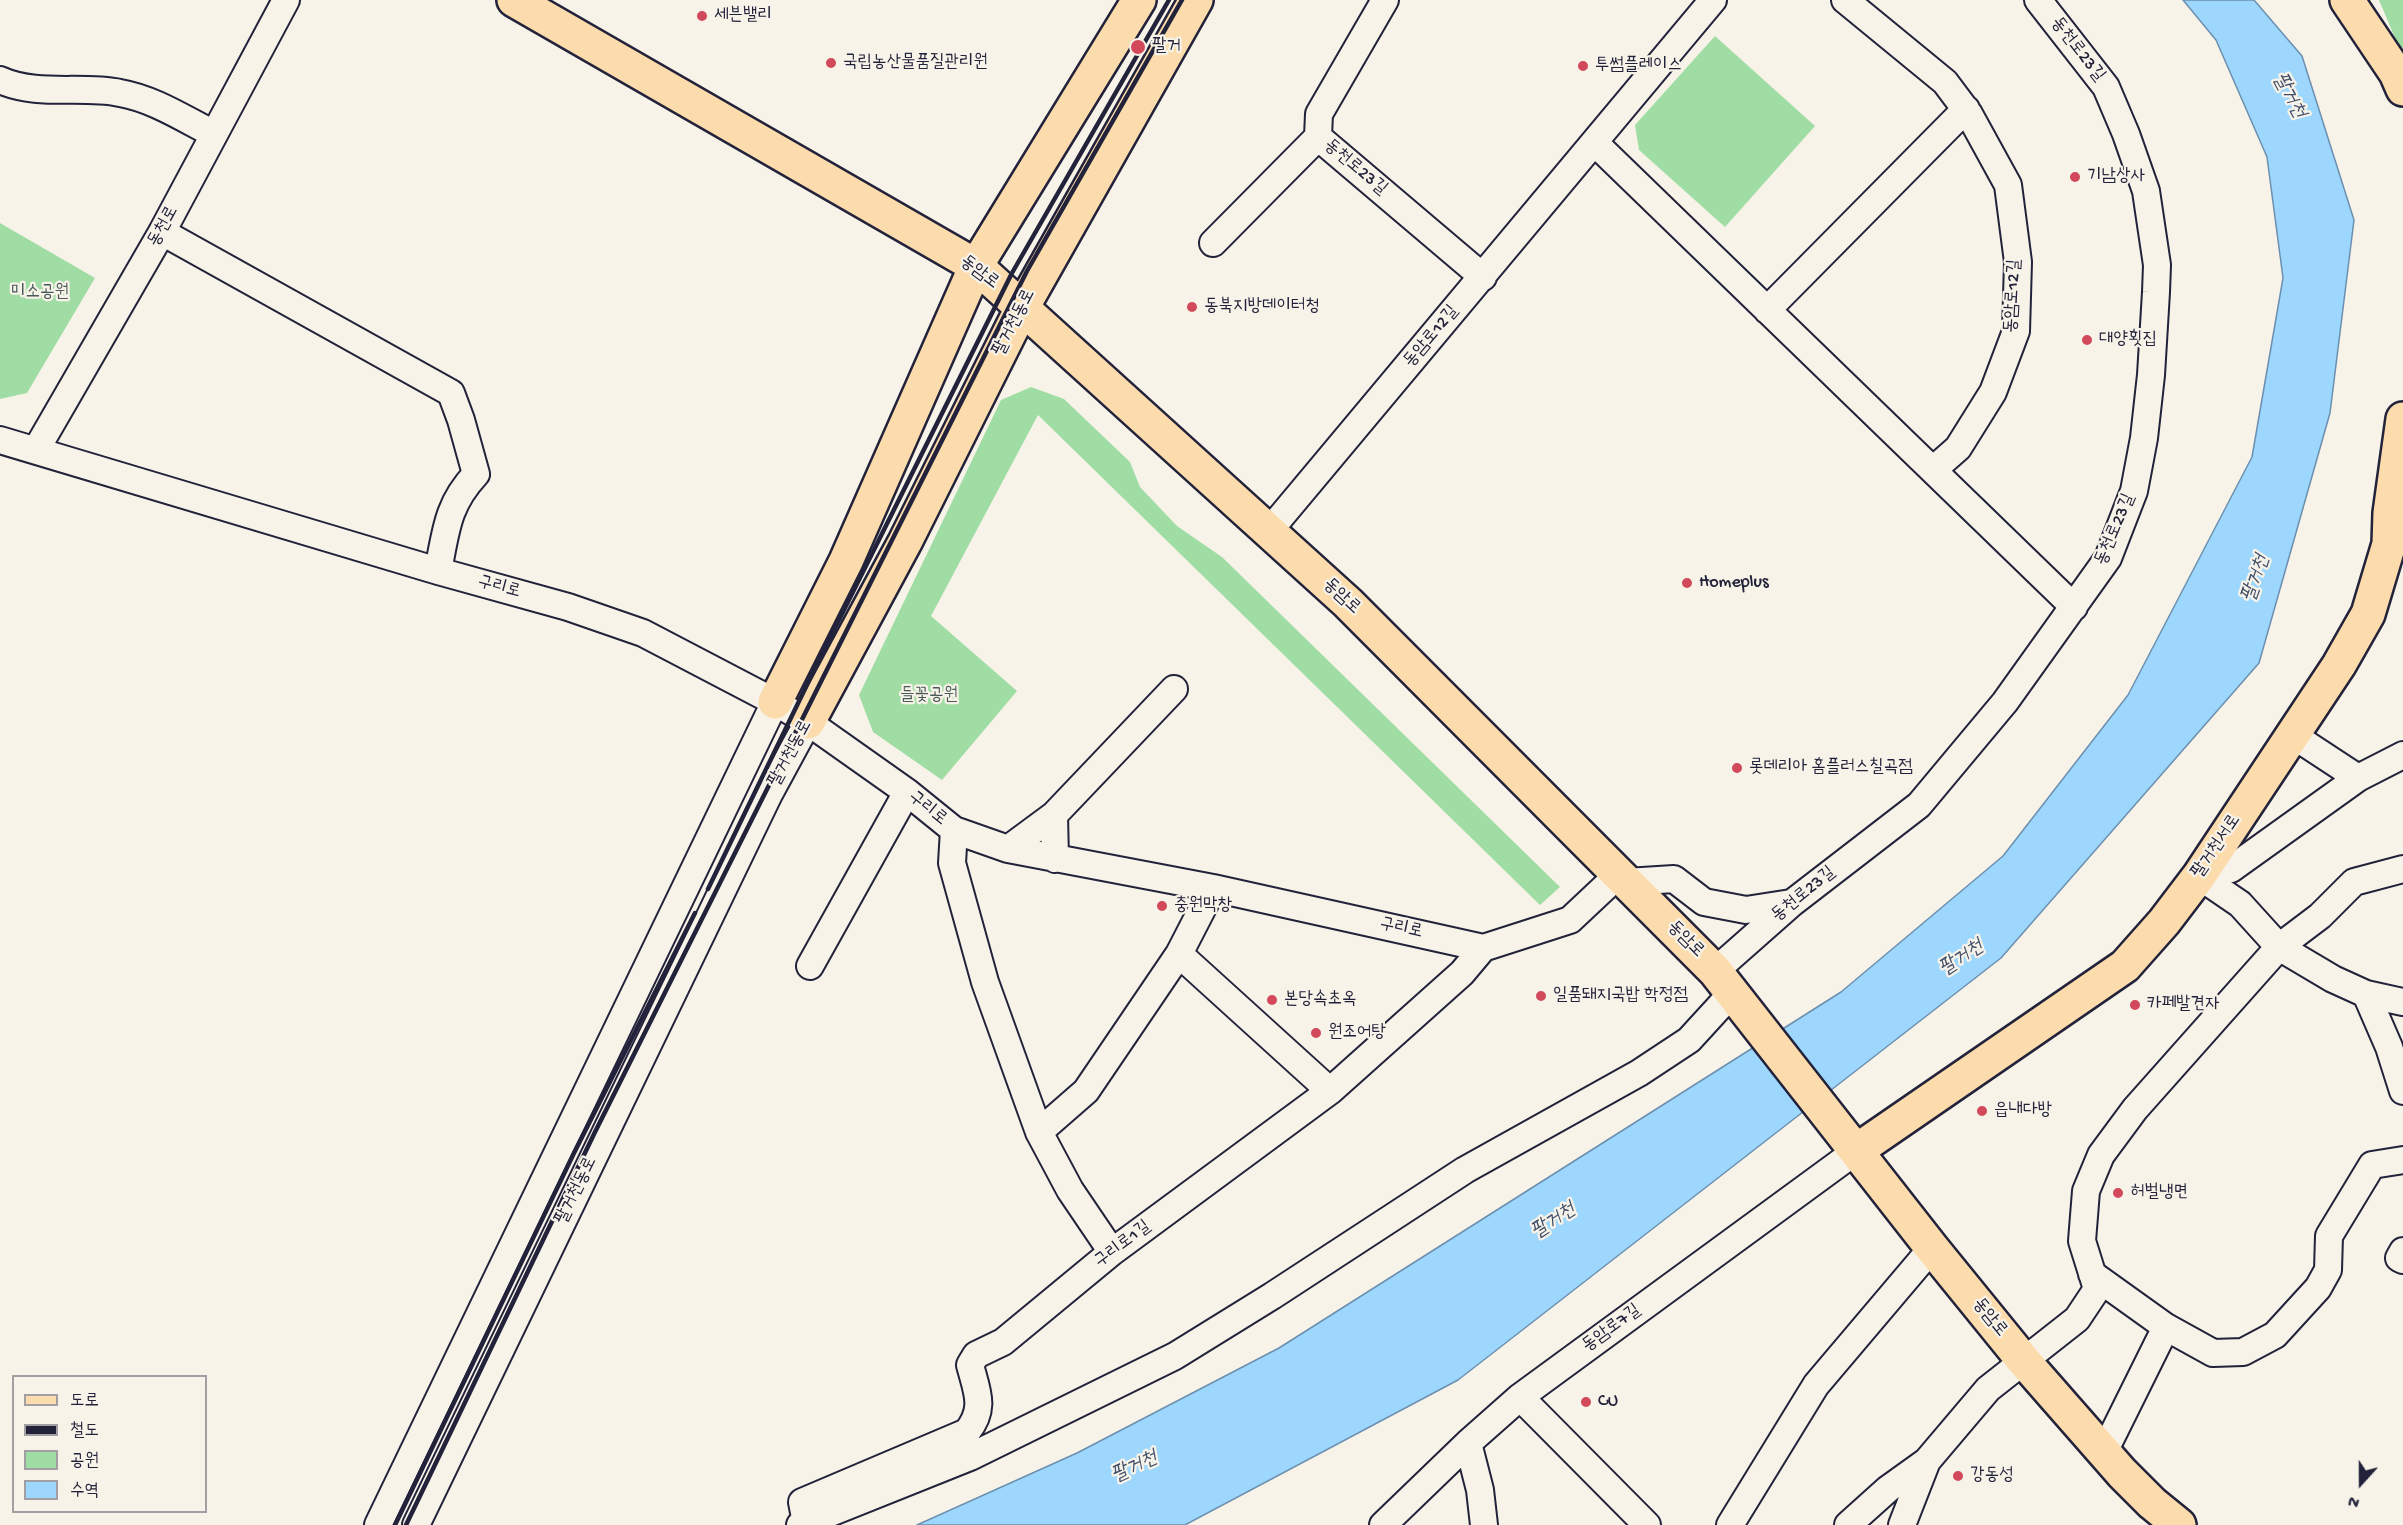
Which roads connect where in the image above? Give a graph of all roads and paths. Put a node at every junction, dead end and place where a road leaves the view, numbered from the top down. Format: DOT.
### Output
graph roads {
  1 [pos="286,0"];
  2 [pos="514,0"];
  3 [pos="1139,0"];
  4 [pos="1196,0"];
  5 [pos="1384,0"];
  6 [pos="1713,0"];
  7 [pos="1845,0"];
  8 [pos="2038,0"];
  9 [pos="2347,0"];
  10 [pos="0,80"];
  11 [pos="2403,89"];
  12 [pos="1966,109"];
  13 [pos="214,134"];
  14 [pos="1318,136"];
  15 [pos="1595,143"];
  16 [pos="162,232"];
  17 [pos="1213,243"];
  18 [pos="976,266"];
  19 [pos="1483,277"];
  20 [pos="1022,308"];
  21 [pos="1767,310"];
  22 [pos="2403,419"];
  23 [pos="0,440"];
  24 [pos="36,450"];
  25 [pos="1933,470"];
  26 [pos="1269,531"];
  27 [pos="2396,547"];
  28 [pos="438,571"];
  29 [pos="2074,607"];
  30 [pos="1174,689"];
  31 [pos="775,702"];
  32 [pos="808,722"];
  33 [pos="2291,734"];
  34 [pos="2403,755"];
  35 [pos="2358,778"];
  36 [pos="907,792"];
  37 [pos="1054,814"];
  38 [pos="954,830"];
  39 [pos="1008,849"];
  40 [pos="1055,859"];
  41 [pos="2403,869"];
  42 [pos="2199,876"];
  43 [pos="1623,878"];
  44 [pos="1213,888"];
  45 [pos="1792,903"];
  46 [pos="2279,947"];
  47 [pos="1483,948"];
  48 [pos="1179,954"];
  49 [pos="810,966"];
  50 [pos="1724,982"];
  51 [pos="2366,994"];
  52 [pos="2403,1002"];
  53 [pos="1330,1091"];
  54 [pos="2403,1091"];
  55 [pos="1039,1132"];
  56 [pos="1856,1151"];
  57 [pos="2403,1160"];
  58 [pos="1932,1248"];
  59 [pos="2403,1251"];
  60 [pos="1112,1252"];
  61 [pos="2403,1260"];
  62 [pos="2092,1274"];
  63 [pos="2166,1327"];
  64 [pos="2023,1360"];
  65 [pos="1520,1396"];
  66 [pos="1468,1443"];
  67 [pos="2104,1452"];
  68 [pos="1927,1461"];
  69 [pos="803,1524"];
  70 [pos="378,1525"];
  71 [pos="416,1525"];
  72 [pos="1383,1525"];
  73 [pos="1484,1525"];
  74 [pos="1647,1525"];
  75 [pos="1730,1525"];
  76 [pos="1848,1525"];
  77 [pos="1902,1525"];
  78 [pos="2178,1525"];
  1 -- 13 [label="street, 동천로"];
  2 -- 18 [label="main road, 동암로"];
  3 -- 18 [label="main road, 팔거천동로"];
  4 -- 20 [label="main road, 팔거천동로"];
  5 -- 14 [label="street, 동천로23길"];
  6 -- 15 [label="street, 동암로12길"];
  7 -- 12 [label="street, 동암로12길"];
  8 -- 29 [label="street, 동천로23길"];
  9 -- 11 [label="main road"];
  10 -- 13 [label="street"];
  12 -- 21 [label="street"];
  12 -- 25 [label="street, 동암로12길"];
  13 -- 16 [label="street, 동천로"];
  14 -- 17 [label="street"];
  14 -- 19 [label="street, 동천로23길"];
  15 -- 19 [label="street, 동암로12길"];
  15 -- 21 [label="street"];
  16 -- 24 [label="street, 동천로"];
  16 -- 28 [label="street"];
  18 -- 20 [label="main road, 동암로"];
  18 -- 31 [label="main road, 팔거천동로"];
  19 -- 26 [label="street, 동암로12길"];
  20 -- 26 [label="main road, 동암로"];
  20 -- 32 [label="main road, 팔거천동로"];
  21 -- 25 [label="street"];
  22 -- 27 [label="main road, 팔거천서로"];
  23 -- 24 [label="street, 구리로"];
  24 -- 28 [label="street, 구리로"];
  25 -- 29 [label="street"];
  26 -- 43 [label="main road, 동암로"];
  27 -- 33 [label="main road, 팔거천서로"];
  28 -- 31 [label="street, 구리로"];
  29 -- 45 [label="street, 동천로23길"];
  30 -- 37 [label="street"];
  31 -- 32 [label="street, 구리로"];
  31 -- 70 [label="street, 팔거천동로"];
  32 -- 36 [label="street, 구리로"];
  32 -- 71 [label="street, 팔거천동로"];
  33 -- 35 [label="street"];
  33 -- 42 [label="main road, 팔거천서로"];
  34 -- 35 [label="street"];
  35 -- 42 [label="street"];
  36 -- 38 [label="street, 구리로"];
  36 -- 49 [label="street"];
  37 -- 39 [label="street"];
  37 -- 40 [label="street"];
  38 -- 39 [label="street, 구리로"];
  38 -- 55 [label="street, 구리로"];
  39 -- 40 [label="street, 구리로"];
  40 -- 44 [label="street, 구리로"];
  41 -- 46 [label="street"];
  42 -- 46 [label="street"];
  42 -- 56 [label="main road, 팔거천서로"];
  43 -- 45 [label="street"];
  43 -- 47 [label="street"];
  43 -- 50 [label="main road, 동암로"];
  44 -- 47 [label="street, 구리로"];
  44 -- 48 [label="street"];
  45 -- 50 [label="street, 동천로23길"];
  46 -- 51 [label="street"];
  46 -- 62 [label="street"];
  47 -- 53 [label="street, 구리로1길"];
  48 -- 53 [label="street"];
  48 -- 55 [label="street"];
  50 -- 56 [label="main road, 동암로"];
  50 -- 69 [label="street, 동천로23길"];
  51 -- 52 [label="street"];
  51 -- 54 [label="street"];
  53 -- 60 [label="street, 구리로1길"];
  55 -- 60 [label="street, 구리로"];
  56 -- 58 [label="main road, 동암로"];
  56 -- 65 [label="street, 동암로7길"];
  57 -- 63 [label="street"];
  58 -- 64 [label="main road, 동암로"];
  58 -- 75 [label="street"];
  59 -- 61 [label="street"];
  60 -- 69 [label="street, 구리로1길"];
  62 -- 63 [label="street"];
  62 -- 64 [label="street"];
  63 -- 67 [label="street"];
  64 -- 67 [label="main road, 동암로"];
  64 -- 68 [label="street"];
  65 -- 66 [label="street, 동암로7길"];
  65 -- 74 [label="street"];
  66 -- 72 [label="street, 동암로7길"];
  66 -- 73 [label="street"];
  67 -- 78 [label="main road, 동암로"];
  68 -- 76 [label="street"];
  68 -- 77 [label="street"];
}
